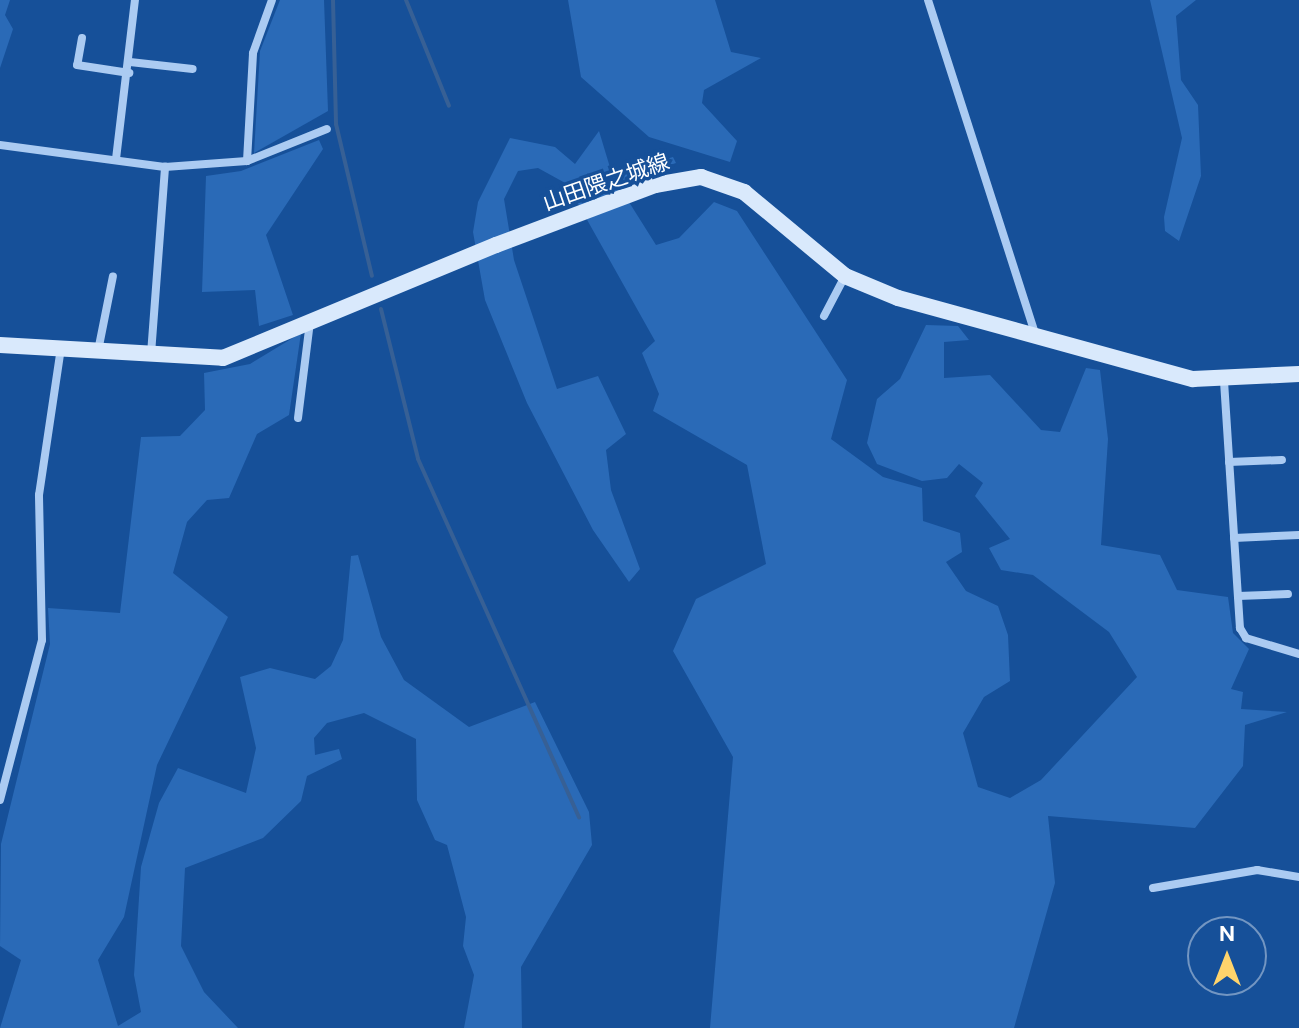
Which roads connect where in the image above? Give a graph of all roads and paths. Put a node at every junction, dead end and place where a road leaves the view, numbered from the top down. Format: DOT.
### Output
graph roads {
  1 [pos="135,0"];
  2 [pos="272,0"];
  3 [pos="928,0"];
  4 [pos="82,38"];
  5 [pos="130,62"];
  6 [pos="193,69"];
  7 [pos="129,73"];
  8 [pos="327,129"];
  9 [pos="0,145"];
  10 [pos="116,159"];
  11 [pos="247,161"];
  12 [pos="165,167"];
  13 [pos="113,276"];
  14 [pos="845,276"];
  15 [pos="824,316"];
  16 [pos="310,321"];
  17 [pos="1036,336"];
  18 [pos="0,345"];
  19 [pos="61,347"];
  20 [pos="98,352"];
  21 [pos="150,357"];
  22 [pos="1299,374"];
  23 [pos="1224,381"];
  24 [pos="298,418"];
  25 [pos="1282,460"];
  26 [pos="1229,462"];
  27 [pos="1299,535"];
  28 [pos="1234,538"];
  29 [pos="1288,594"];
  30 [pos="1238,596"];
  31 [pos="1299,654"];
  32 [pos="0,800"];
  33 [pos="1299,877"];
  34 [pos="1153,888"];
  1 -- 5 [label="street"];
  2 -- 11 [label="street"];
  3 -- 17 [label="street"];
  4 -- 7 [label="street"];
  5 -- 6 [label="street"];
  5 -- 7 [label="street"];
  7 -- 10 [label="street"];
  8 -- 11 [label="street"];
  9 -- 10 [label="street"];
  10 -- 12 [label="street"];
  11 -- 12 [label="street"];
  12 -- 21 [label="street"];
  13 -- 20 [label="street"];
  14 -- 15 [label="street"];
  14 -- 16 [label="main road, 山田隈之城線"];
  14 -- 17 [label="main road, 山田隈之城線"];
  16 -- 21 [label="main road, 山田隈之城線"];
  16 -- 24 [label="street"];
  17 -- 23 [label="main road, 山田隈之城線"];
  18 -- 19 [label="main road, 山田隈之城線"];
  19 -- 20 [label="main road, 山田隈之城線"];
  19 -- 32 [label="street"];
  20 -- 21 [label="main road, 山田隈之城線"];
  22 -- 23 [label="main road, 山田隈之城線"];
  23 -- 26 [label="street"];
  25 -- 26 [label="street"];
  26 -- 28 [label="street"];
  27 -- 28 [label="street"];
  28 -- 30 [label="street"];
  29 -- 30 [label="street"];
  30 -- 31 [label="street"];
  33 -- 34 [label="street"];
}
